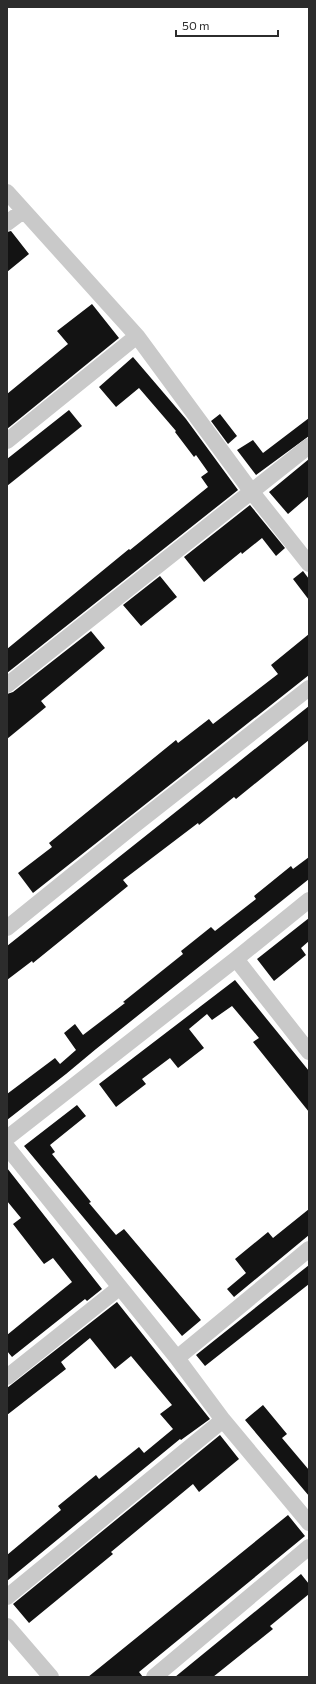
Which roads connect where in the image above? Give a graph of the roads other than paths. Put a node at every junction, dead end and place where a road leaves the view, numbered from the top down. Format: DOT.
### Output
graph roads {
  1 [pos="7,192"];
  2 [pos="23,211"];
  3 [pos="7,223"];
  4 [pos="136,336"];
  5 [pos="7,441"];
  6 [pos="309,446"];
  7 [pos="251,491"];
  8 [pos="309,564"];
  9 [pos="7,685"];
  10 [pos="309,688"];
  11 [pos="309,900"];
  12 [pos="7,928"];
  13 [pos="236,959"];
  14 [pos="309,1052"];
  15 [pos="7,1138"];
  16 [pos="7,1147"];
  17 [pos="309,1249"];
  18 [pos="119,1288"];
  19 [pos="176,1358"];
  20 [pos="7,1377"];
  21 [pos="223,1420"];
  22 [pos="309,1524"];
  23 [pos="309,1547"];
  24 [pos="7,1597"];
  25 [pos="7,1626"];
  26 [pos="51,1677"];
  27 [pos="154,1677"];
  1 -- 2 [label="street"];
  2 -- 3 [label="street"];
  2 -- 4 [label="street"];
  4 -- 5 [label="street"];
  4 -- 7 [label="street"];
  6 -- 7 [label="street"];
  7 -- 8 [label="street"];
  7 -- 9 [label="street"];
  10 -- 12 [label="street"];
  11 -- 13 [label="street"];
  13 -- 14 [label="street"];
  13 -- 15 [label="street"];
  16 -- 18 [label="street"];
  17 -- 19 [label="street"];
  18 -- 19 [label="street"];
  18 -- 20 [label="street"];
  19 -- 21 [label="street"];
  21 -- 22 [label="street"];
  21 -- 24 [label="street"];
  23 -- 27 [label="street"];
  25 -- 26 [label="street"];
}
